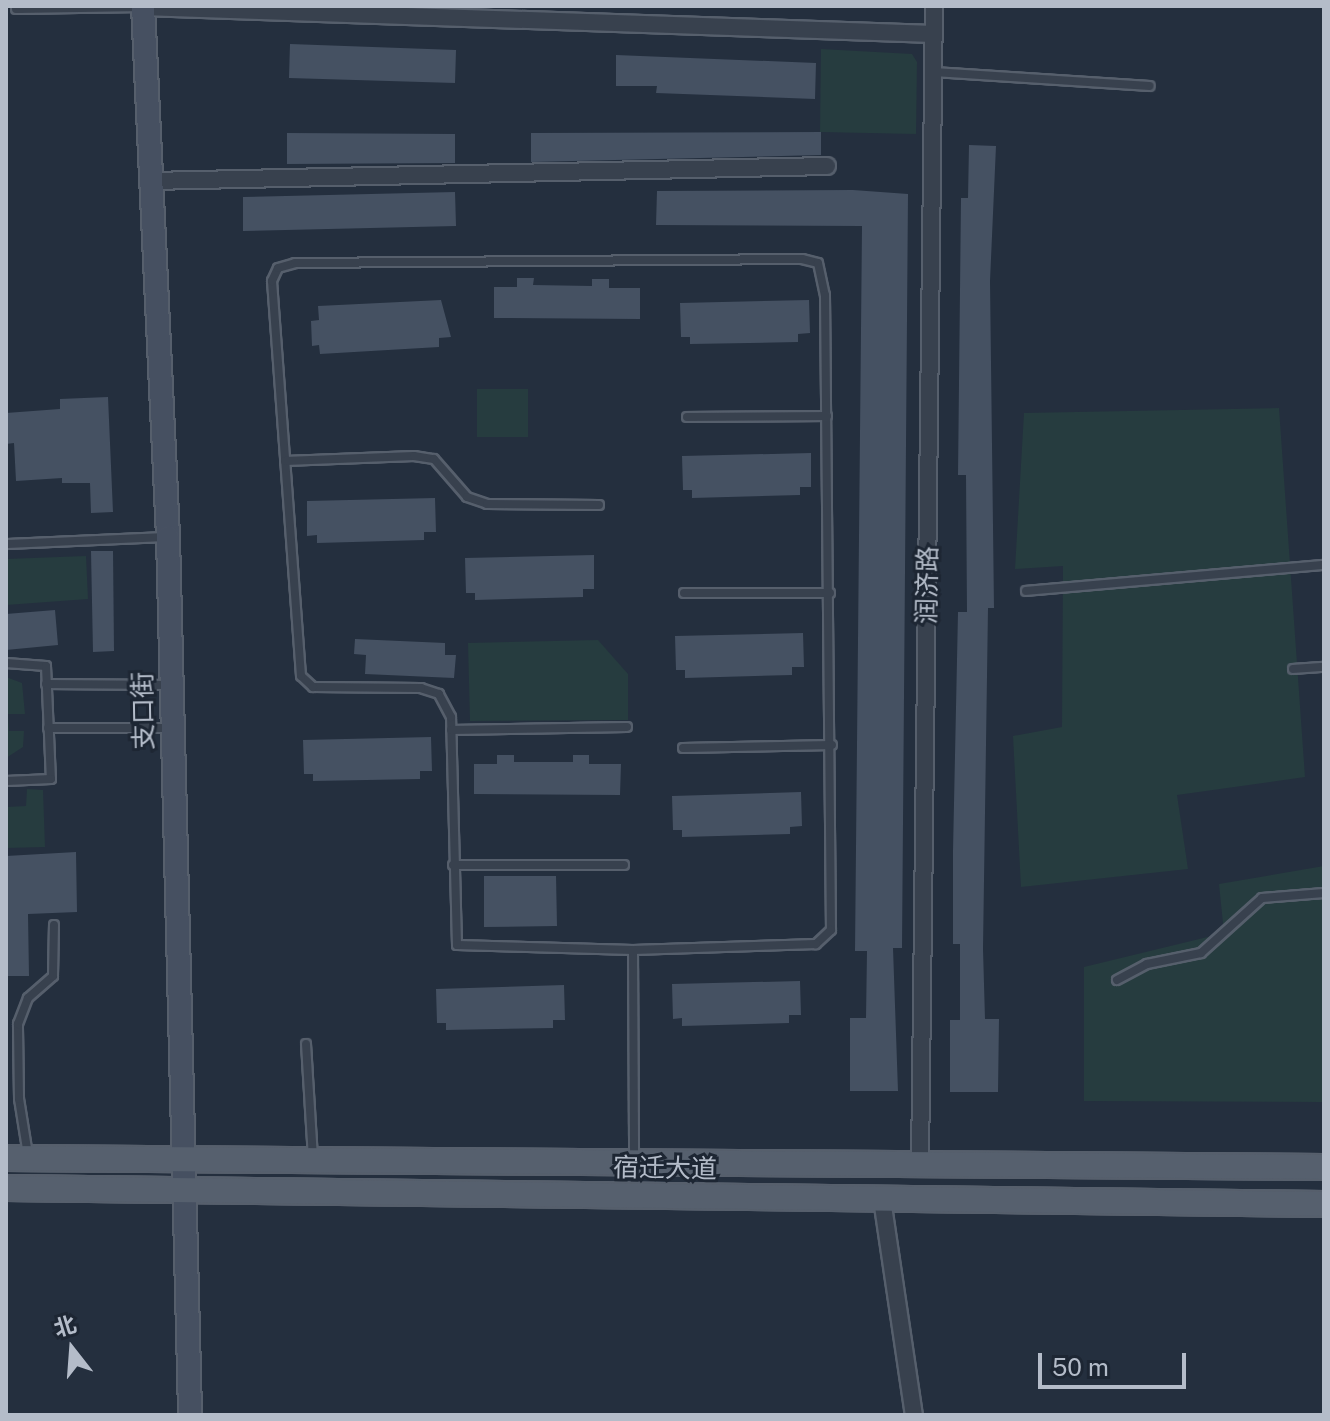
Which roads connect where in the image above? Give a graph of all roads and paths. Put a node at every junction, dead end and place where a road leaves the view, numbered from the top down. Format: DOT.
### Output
graph roads {
  1 [pos="934,6"];
  2 [pos="143,7"];
  3 [pos="16,9"];
  4 [pos="358,9"];
  5 [pos="496,12"];
  6 [pos="934,34"];
  7 [pos="933,72"];
  8 [pos="1150,86"];
  9 [pos="827,166"];
  10 [pos="151,181"];
  11 [pos="827,416"];
  12 [pos="687,417"];
  13 [pos="285,461"];
  14 [pos="599,505"];
  15 [pos="168,537"];
  16 [pos="6,544"];
  17 [pos="1324,565"];
  18 [pos="1026,591"];
  19 [pos="684,593"];
  20 [pos="830,593"];
  21 [pos="6,663"];
  22 [pos="1324,667"];
  23 [pos="1293,669"];
  24 [pos="46,684"];
  25 [pos="170,685"];
  26 [pos="627,727"];
  27 [pos="48,728"];
  28 [pos="171,728"];
  29 [pos="451,730"];
  30 [pos="832,745"];
  31 [pos="683,748"];
  32 [pos="6,781"];
  33 [pos="453,865"];
  34 [pos="624,865"];
  35 [pos="1324,893"];
  36 [pos="54,925"];
  37 [pos="633,950"];
  38 [pos="1117,980"];
  39 [pos="17,1039"];
  40 [pos="6,1040"];
  41 [pos="306,1044"];
  42 [pos="17,1158"];
  43 [pos="182,1158"];
  44 [pos="313,1158"];
  45 [pos="634,1161"];
  46 [pos="920,1164"];
  47 [pos="1324,1167"];
  48 [pos="6,1188"];
  49 [pos="183,1189"];
  50 [pos="882,1199"];
  51 [pos="1324,1204"];
  52 [pos="190,1415"];
  53 [pos="914,1415"];
  1 -- 6 [label="street, 润济路"];
  2 -- 3 [label="lane"];
  2 -- 4 [label="street"];
  2 -- 10 [label="street, 支口街"];
  4 -- 5 [label="street"];
  5 -- 6 [label="street"];
  6 -- 7 [label="street, 润济路"];
  7 -- 8 [label="lane"];
  7 -- 46 [label="street, 润济路"];
  9 -- 10 [label="street"];
  10 -- 15 [label="street, 支口街"];
  11 -- 12 [label="lane"];
  11 -- 13 [label="lane"];
  11 -- 20 [label="lane"];
  13 -- 14 [label="lane"];
  13 -- 29 [label="lane"];
  15 -- 16 [label="lane"];
  15 -- 25 [label="street, 支口街"];
  17 -- 18 [label="lane"];
  19 -- 20 [label="lane"];
  20 -- 30 [label="lane"];
  21 -- 24 [label="lane"];
  22 -- 23 [label="lane"];
  24 -- 25 [label="lane"];
  24 -- 27 [label="lane"];
  25 -- 28 [label="street, 支口街"];
  26 -- 29 [label="lane"];
  27 -- 28 [label="lane"];
  27 -- 32 [label="lane"];
  28 -- 43 [label="street, 支口街"];
  29 -- 33 [label="lane"];
  30 -- 31 [label="lane"];
  30 -- 37 [label="lane"];
  33 -- 34 [label="lane"];
  33 -- 37 [label="lane"];
  35 -- 38 [label="lane"];
  36 -- 39 [label="lane"];
  37 -- 45 [label="lane"];
  39 -- 40 [label="lane"];
  39 -- 42 [label="lane"];
  41 -- 44 [label="lane"];
  42 -- 43 [label="main road, 宿迁大道"];
  43 -- 44 [label="main road, 宿迁大道"];
  43 -- 49 [label="street, 支口街"];
  44 -- 45 [label="main road, 宿迁大道"];
  45 -- 46 [label="main road, 宿迁大道"];
  46 -- 47 [label="main road, 宿迁大道"];
  48 -- 49 [label="main road, 宿迁大道"];
  49 -- 50 [label="main road, 宿迁大道"];
  49 -- 52 [label="street, 支口街"];
  50 -- 51 [label="main road, 宿迁大道"];
  50 -- 53 [label="street"];
}
